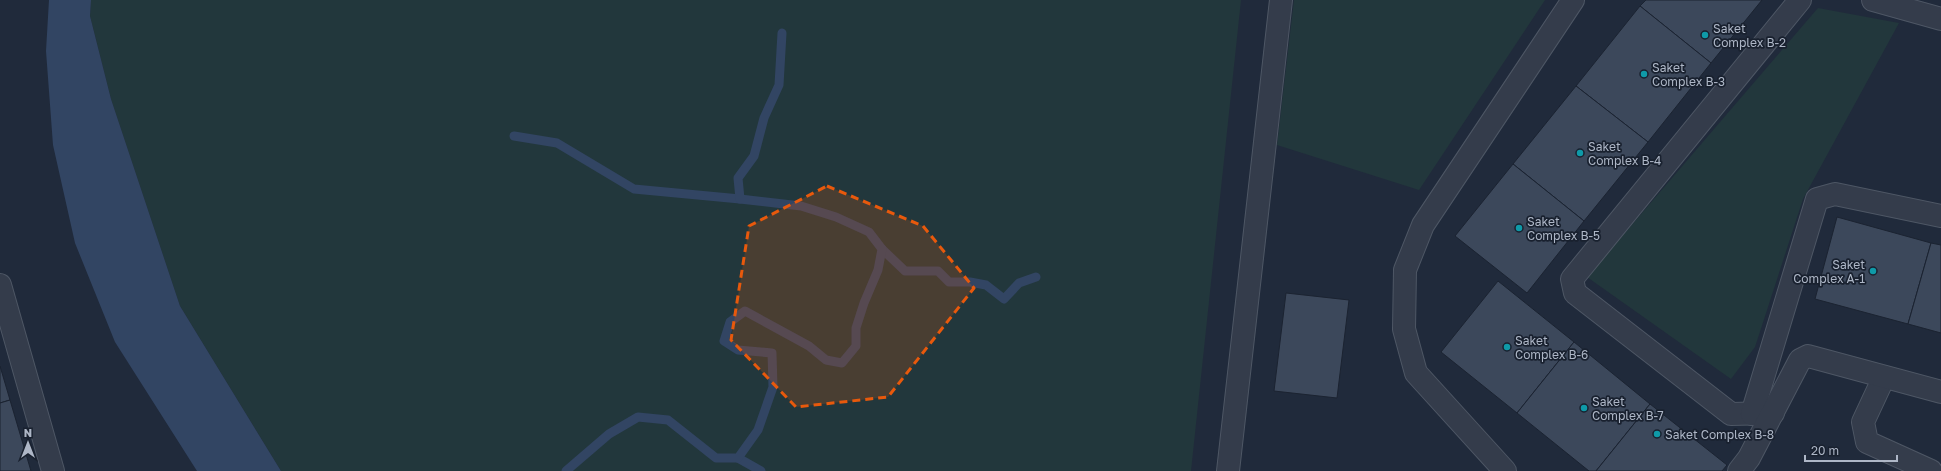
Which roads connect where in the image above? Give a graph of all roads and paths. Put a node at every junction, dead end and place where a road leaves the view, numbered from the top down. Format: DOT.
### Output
graph roads {
  1 [pos="1281,0"];
  2 [pos="1573,0"];
  3 [pos="1800,0"];
  4 [pos="1873,0"];
  5 [pos="1941,18"];
  6 [pos="1941,216"];
  7 [pos="0,285"];
  8 [pos="1884,376"];
  9 [pos="1941,392"];
  10 [pos="1773,413"];
  11 [pos="1752,414"];
  12 [pos="53,471"];
  13 [pos="1228,471"];
  14 [pos="1505,471"];
  15 [pos="1739,471"];
  16 [pos="1929,471"];
  1 -- 13 [label="street"];
  2 -- 14 [label="street"];
  3 -- 11 [label="street"];
  4 -- 5 [label="street"];
  6 -- 11 [label="street"];
  7 -- 12 [label="street"];
  8 -- 9 [label="street"];
  8 -- 10 [label="street"];
  8 -- 16 [label="street"];
  10 -- 11 [label="street"];
  10 -- 15 [label="street"];
}
